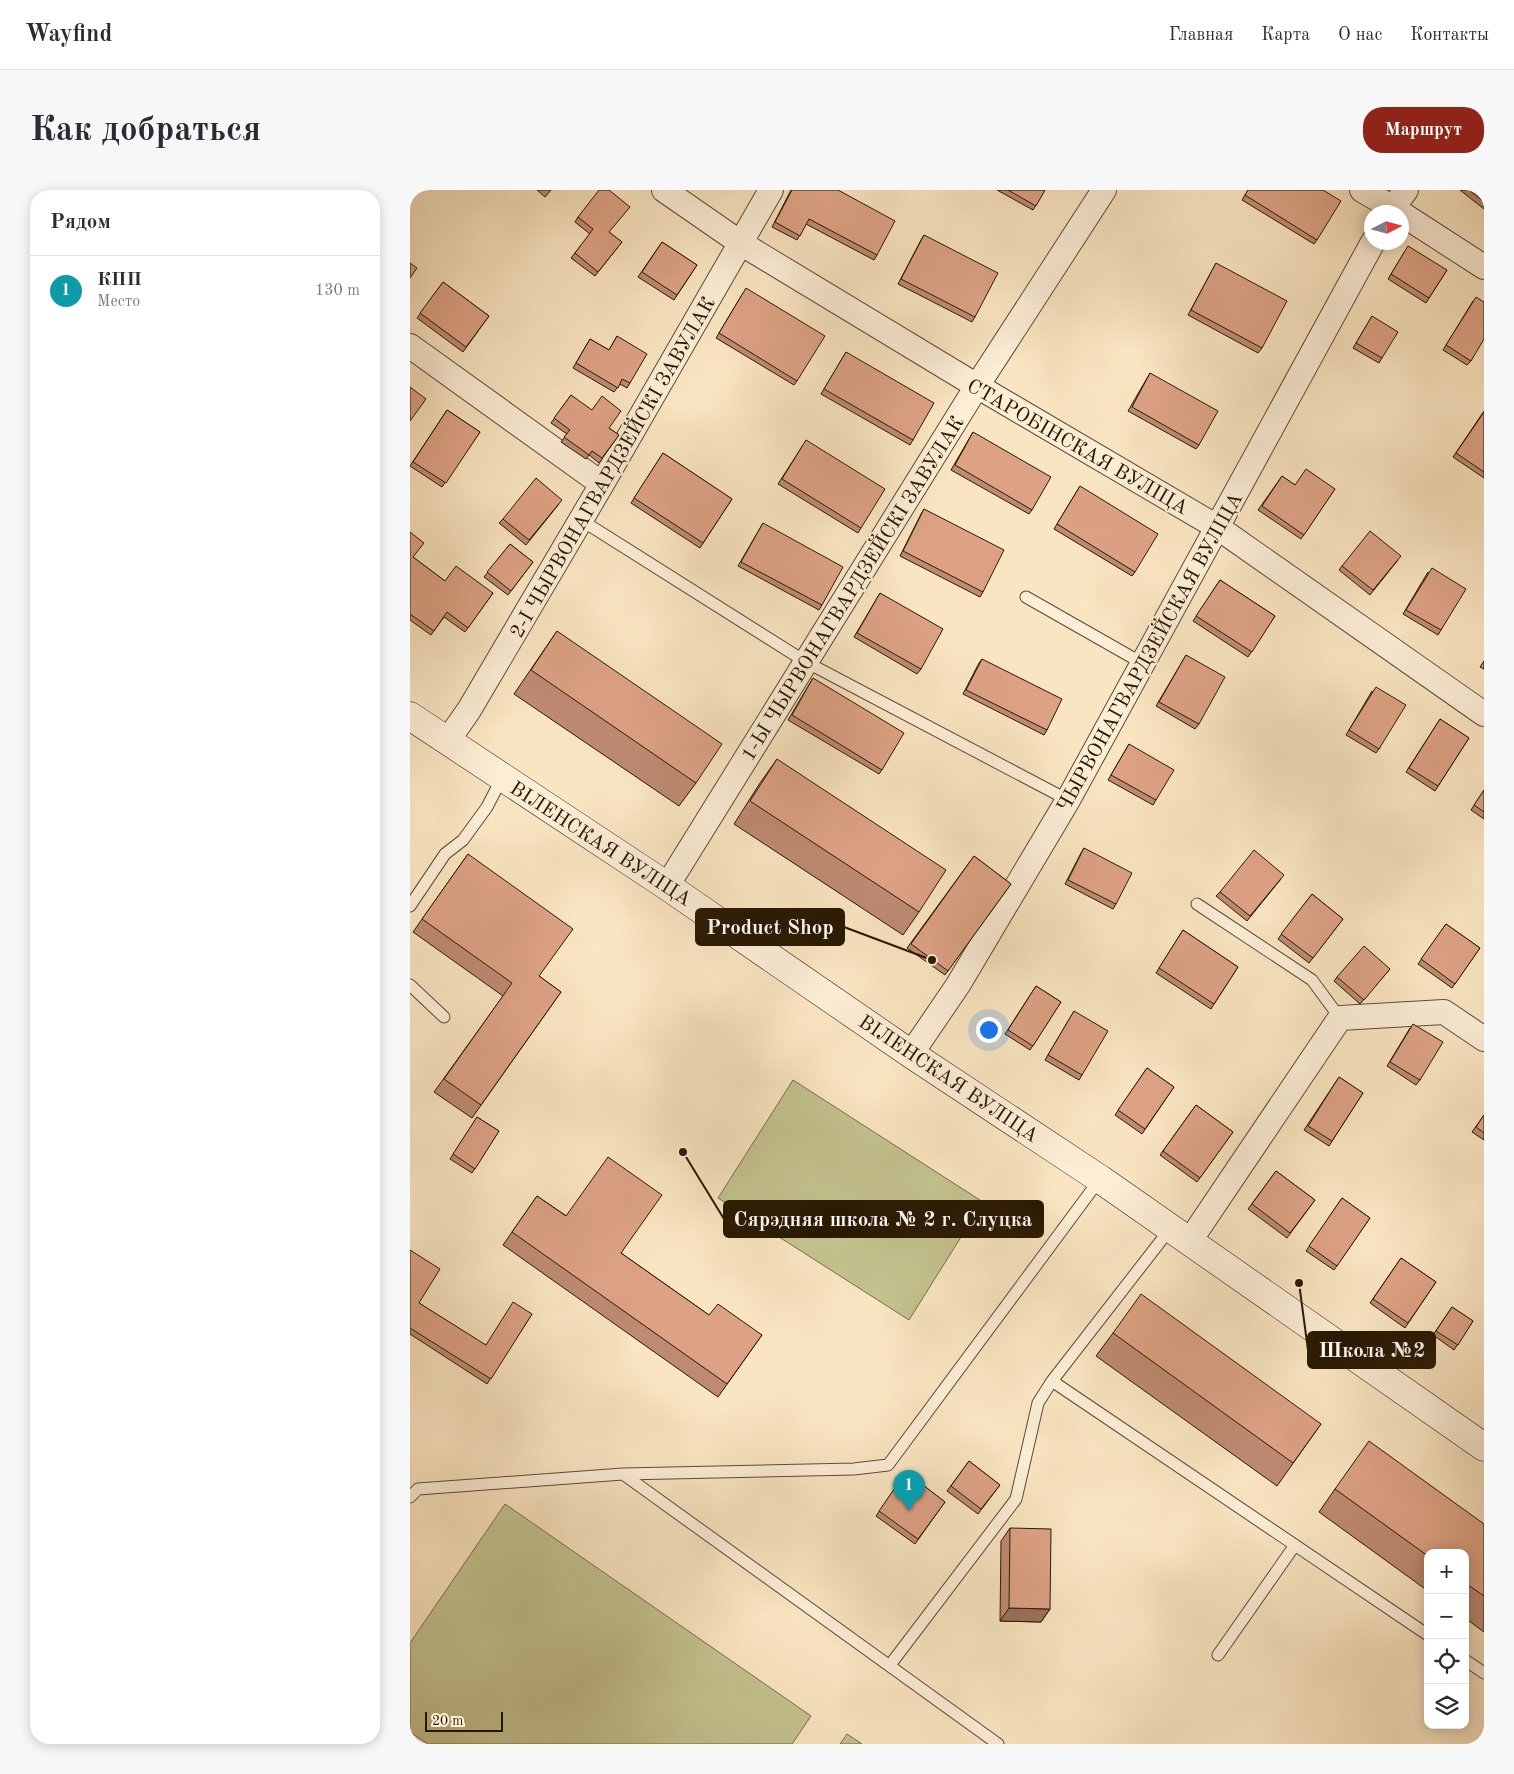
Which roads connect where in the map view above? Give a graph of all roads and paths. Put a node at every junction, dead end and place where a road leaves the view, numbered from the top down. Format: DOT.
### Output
graph roads {
  1 [pos="664,190"];
  2 [pos="771,190"];
  3 [pos="1104,190"];
  4 [pos="1362,190"];
  5 [pos="1394,205"];
  6 [pos="1409,215"];
  7 [pos="742,244"];
  8 [pos="1369,250"];
  9 [pos="1484,267"];
  10 [pos="410,346"];
  11 [pos="977,386"];
  12 [pos="602,484"];
  13 [pos="581,520"];
  14 [pos="1217,527"];
  15 [pos="1026,597"];
  16 [pos="806,662"];
  17 [pos="1142,663"];
  18 [pos="1484,714"];
  19 [pos="410,716"];
  20 [pos="448,740"];
  21 [pos="502,778"];
  22 [pos="1068,800"];
  23 [pos="667,886"];
  24 [pos="1197,904"];
  25 [pos="410,906"];
  26 [pos="410,985"];
  27 [pos="444,1017"];
  28 [pos="1340,1018"];
  29 [pos="1484,1039"];
  30 [pos="911,1054"];
  31 [pos="1100,1178"];
  32 [pos="1179,1236"];
  33 [pos="1052,1381"];
  34 [pos="1484,1447"];
  35 [pos="623,1474"];
  36 [pos="410,1497"];
  37 [pos="1295,1545"];
  38 [pos="1424,1632"];
  39 [pos="1218,1655"];
  40 [pos="1469,1663"];
  41 [pos="890,1665"];
  42 [pos="1484,1673"];
  43 [pos="998,1744"];
  1 -- 7 [label="street, СТАРОБІНСКАЯ ВУЛІЦА"];
  2 -- 7 [label="street, 2-І ЧЫРВОНАГВАРДЗЕЙСКІ ЗАВУЛАК"];
  3 -- 11 [label="street, 1-Ы ЧЫРВОНАГВАРДЗЕЙСКІ ЗАВУЛАК"];
  4 -- 5 [label="street"];
  6 -- 9 [label="street"];
  7 -- 11 [label="street, СТАРОБІНСКАЯ ВУЛІЦА"];
  7 -- 12 [label="street, 2-І ЧЫРВОНАГВАРДЗЕЙСКІ ЗАВУЛАК"];
  8 -- 14 [label="street, ЧЫРВОНАГВАРДЗЕЙСКАЯ ВУЛІЦА"];
  10 -- 12 [label="street"];
  11 -- 14 [label="street, СТАРОБІНСКАЯ ВУЛІЦА"];
  11 -- 16 [label="street, 1-Ы ЧЫРВОНАГВАРДЗЕЙСКІ ЗАВУЛАК"];
  12 -- 13 [label="street, 2-І ЧЫРВОНАГВАРДЗЕЙСКІ ЗАВУЛАК"];
  13 -- 16 [label="lane"];
  13 -- 20 [label="street, 2-І ЧЫРВОНАГВАРДЗЕЙСКІ ЗАВУЛАК"];
  14 -- 17 [label="street, ЧЫРВОНАГВАРДЗЕЙСКАЯ ВУЛІЦА"];
  14 -- 18 [label="street, СТАРОБІНСКАЯ ВУЛІЦА"];
  15 -- 17 [label="lane"];
  16 -- 22 [label="lane"];
  16 -- 23 [label="street, 1-Ы ЧЫРВОНАГВАРДЗЕЙСКІ ЗАВУЛАК"];
  17 -- 22 [label="street, ЧЫРВОНАГВАРДЗЕЙСКАЯ ВУЛІЦА"];
  19 -- 20 [label="main road, ВІЛЕНСКАЯ ВУЛІЦА"];
  20 -- 21 [label="main road, ВІЛЕНСКАЯ ВУЛІЦА"];
  21 -- 23 [label="main road, ВІЛЕНСКАЯ ВУЛІЦА"];
  21 -- 25 [label="lane"];
  22 -- 30 [label="street, ЧЫРВОНАГВАРДЗЕЙСКАЯ ВУЛІЦА"];
  23 -- 30 [label="main road, ВІЛЕНСКАЯ ВУЛІЦА"];
  24 -- 28 [label="lane"];
  26 -- 27 [label="lane"];
  28 -- 29 [label="street"];
  28 -- 32 [label="street"];
  30 -- 31 [label="main road, ВІЛЕНСКАЯ ВУЛІЦА"];
  31 -- 32 [label="main road, ВІЛЕНСКАЯ ВУЛІЦА"];
  31 -- 35 [label="lane"];
  32 -- 33 [label="lane"];
  32 -- 34 [label="main road, ВІЛЕНСКАЯ ВУЛІЦА"];
  33 -- 37 [label="lane"];
  33 -- 41 [label="lane"];
  35 -- 36 [label="lane"];
  35 -- 41 [label="lane"];
  37 -- 38 [label="lane"];
  37 -- 39 [label="lane"];
  40 -- 42 [label="lane"];
  41 -- 43 [label="lane"];
}
